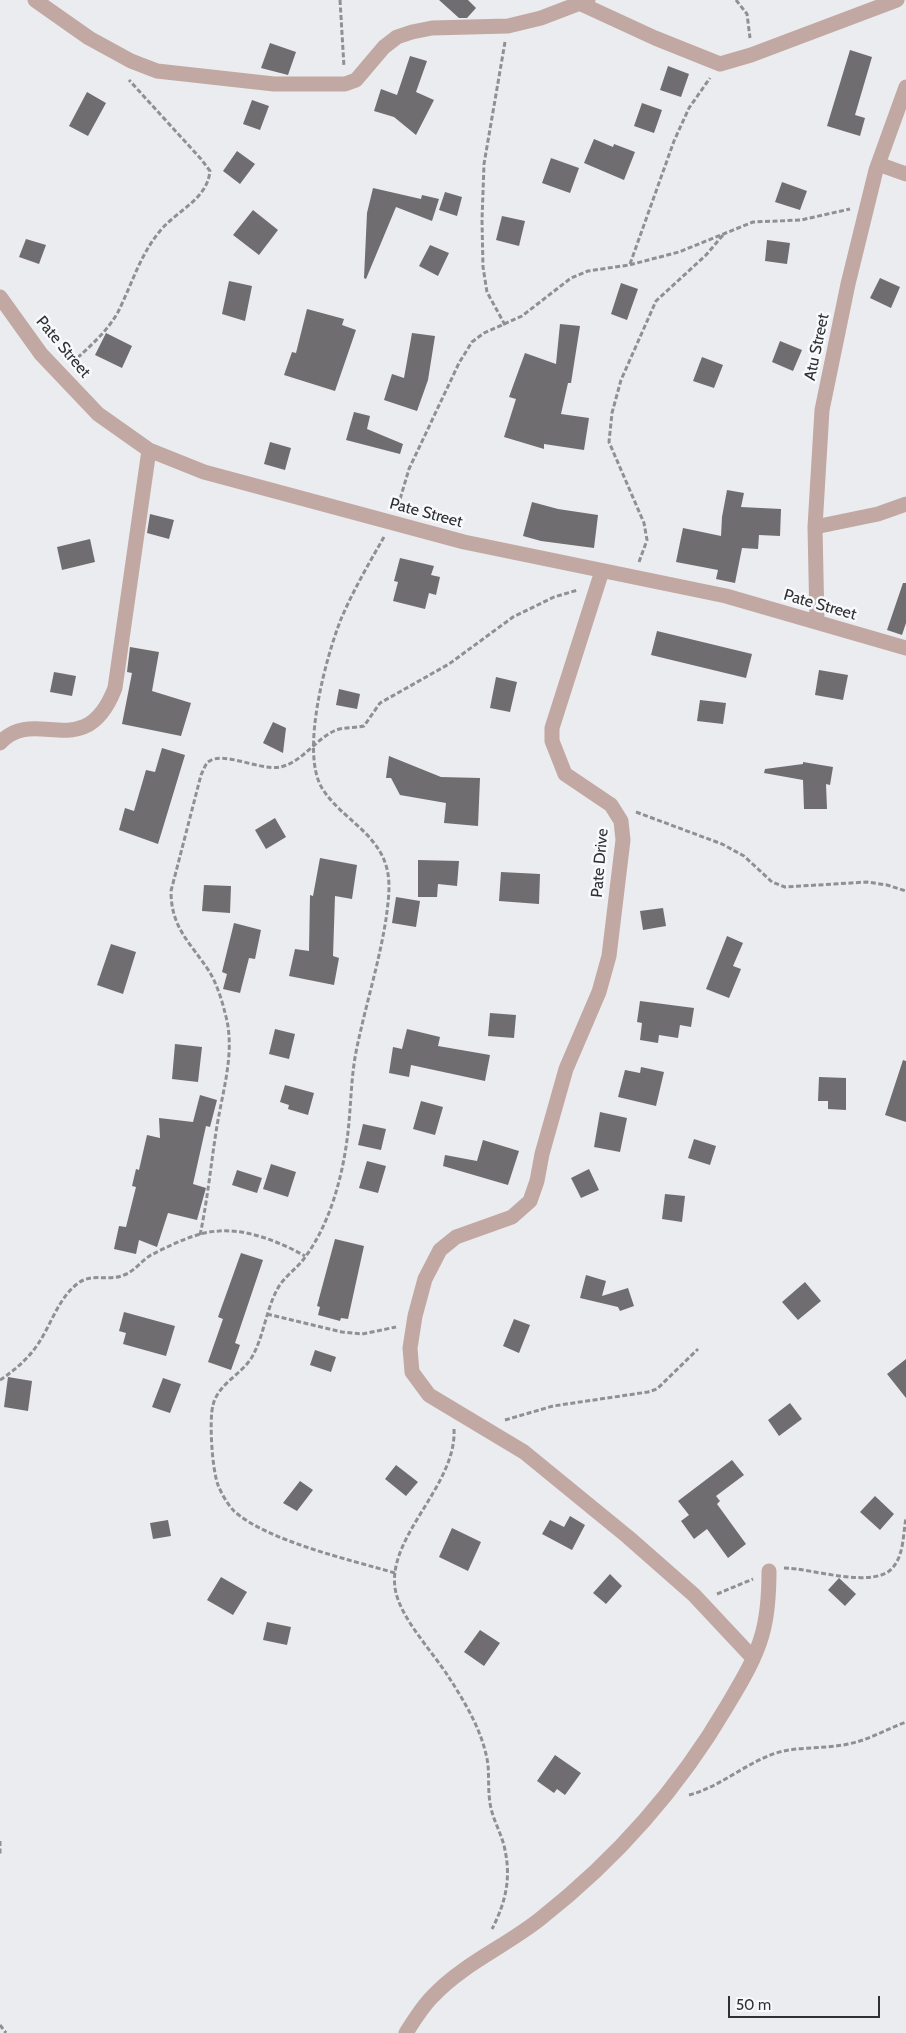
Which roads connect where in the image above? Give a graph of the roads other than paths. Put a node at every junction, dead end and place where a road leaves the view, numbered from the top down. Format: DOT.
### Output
graph roads {
  1 [pos="35,0"];
  2 [pos="897,0"];
  3 [pos="584,2"];
  4 [pos="906,87"];
  5 [pos="878,164"];
  6 [pos="906,174"];
  7 [pos="0,297"];
  8 [pos="149,450"];
  9 [pos="906,504"];
  10 [pos="814,527"];
  11 [pos="600,578"];
  12 [pos="817,622"];
  13 [pos="906,648"];
  14 [pos="0,743"];
  15 [pos="770,1571"];
  16 [pos="753,1658"];
  17 [pos="406,2033"];
  1 -- 3 [label="street"];
  2 -- 3 [label="street"];
  4 -- 5 [label="street, Atu Street"];
  5 -- 6 [label="street"];
  5 -- 10 [label="street, Atu Street"];
  7 -- 8 [label="street, Pate Street"];
  8 -- 11 [label="street, Pate Street"];
  8 -- 14 [label="street"];
  9 -- 10 [label="street"];
  10 -- 12 [label="street, Atu Street"];
  11 -- 12 [label="street, Pate Street"];
  11 -- 16 [label="street, Pate Drive"];
  12 -- 13 [label="street, Pate Street"];
  15 -- 16 [label="street"];
  16 -- 17 [label="street"];
}
